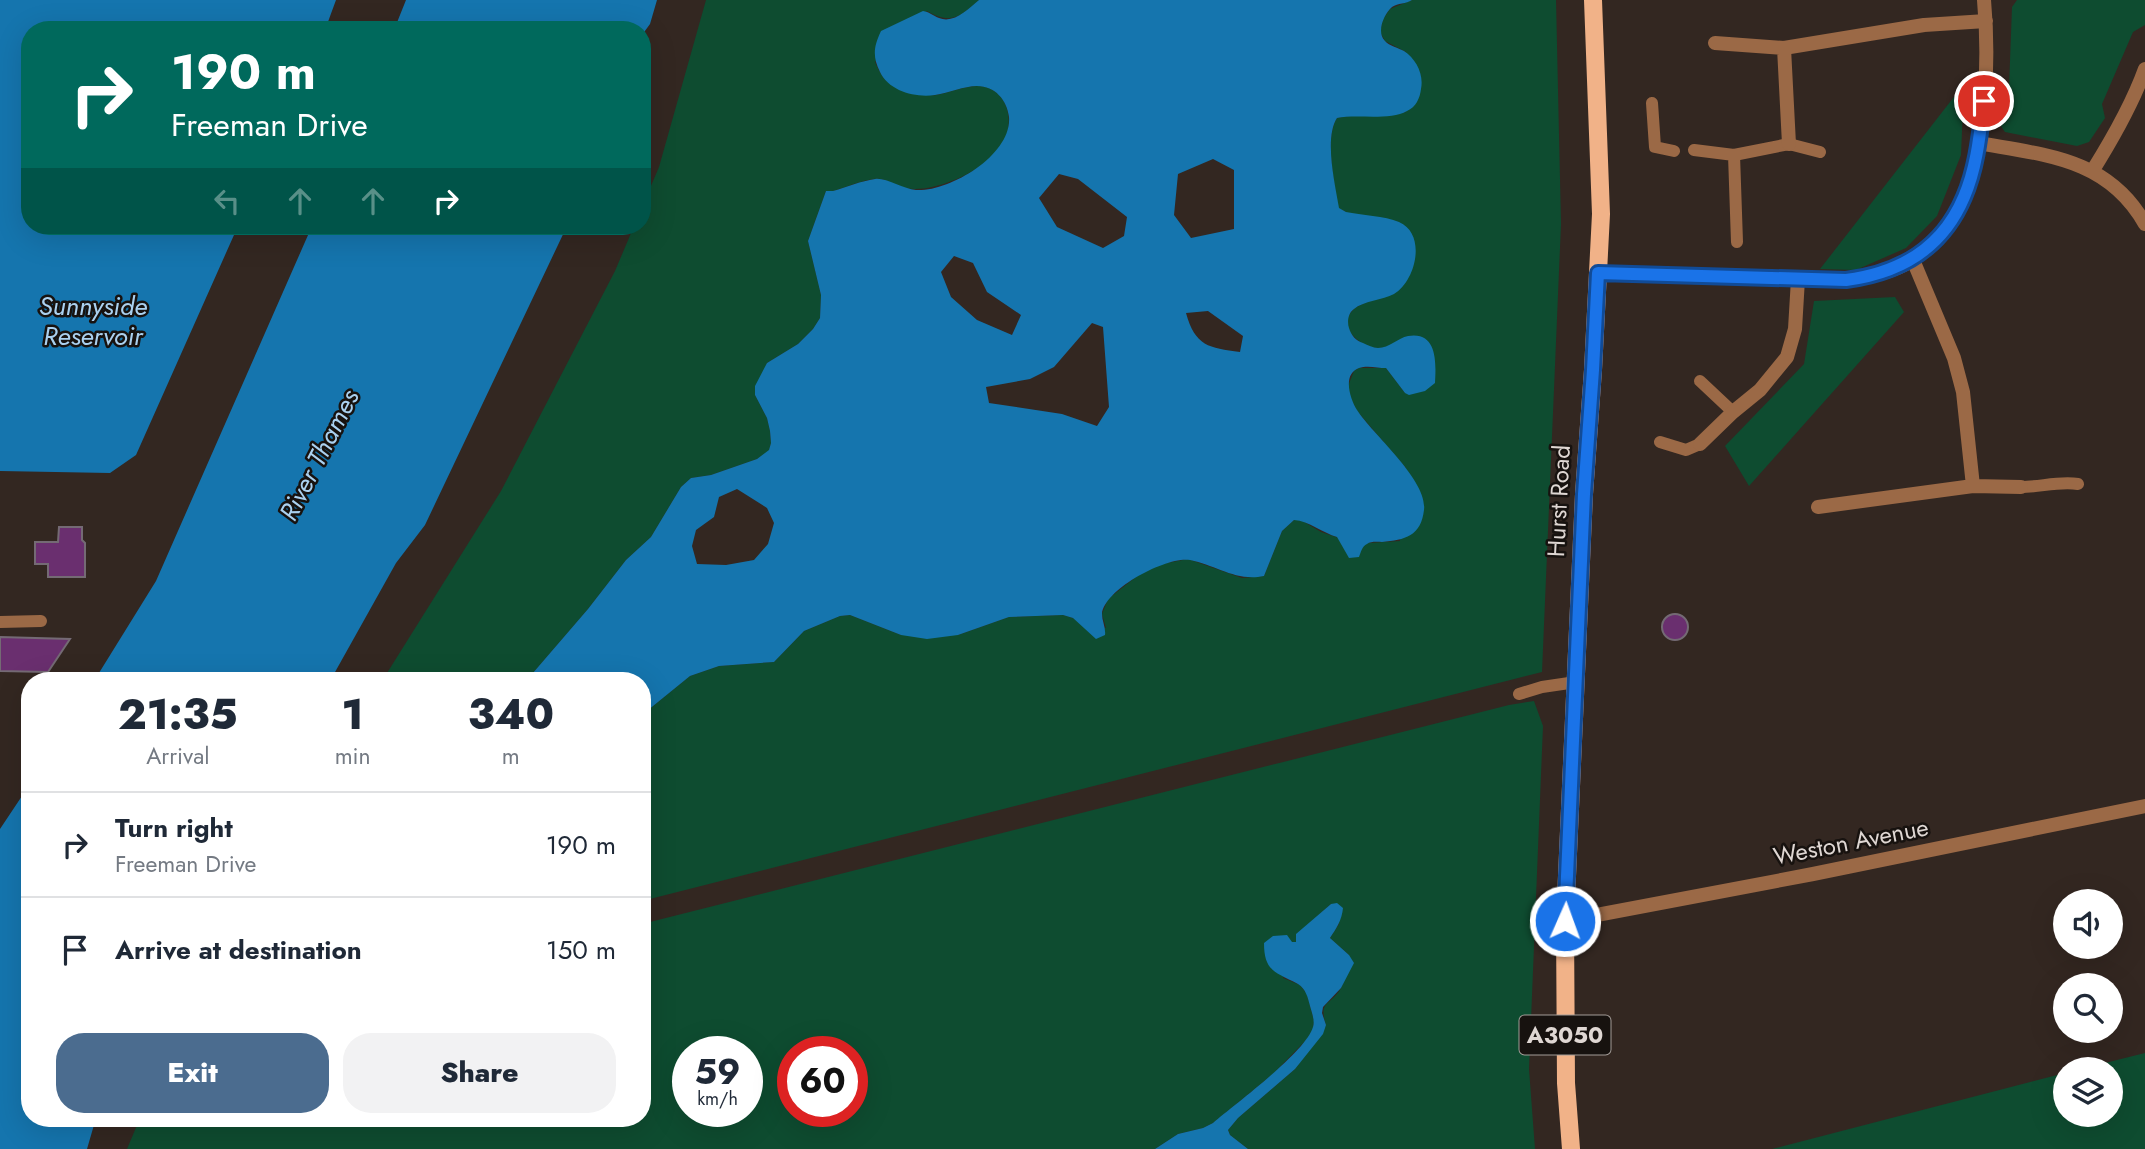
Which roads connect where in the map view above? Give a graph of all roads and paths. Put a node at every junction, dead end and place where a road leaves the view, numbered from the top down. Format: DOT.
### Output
graph roads {
  1 [pos="1593,0"];
  2 [pos="1984,0"];
  3 [pos="1986,21"];
  4 [pos="1715,43"];
  5 [pos="1784,48"];
  6 [pos="2145,69"];
  7 [pos="1652,103"];
  8 [pos="1789,144"];
  9 [pos="1978,144"];
  10 [pos="1694,150"];
  11 [pos="1674,151"];
  12 [pos="1820,152"];
  13 [pos="1734,155"];
  14 [pos="2093,170"];
  15 [pos="2145,224"];
  16 [pos="1737,242"];
  17 [pos="1913,260"];
  18 [pos="1598,273"];
  19 [pos="1798,279"];
  20 [pos="1700,381"];
  21 [pos="1733,412"];
  22 [pos="1660,442"];
  23 [pos="1700,444"];
  24 [pos="2078,484"];
  25 [pos="1973,486"];
  26 [pos="2021,487"];
  27 [pos="1818,507"];
  28 [pos="41,621"];
  29 [pos="0,622"];
  30 [pos="1576,682"];
  31 [pos="1519,694"];
  32 [pos="2145,806"];
  33 [pos="1565,921"];
  34 [pos="1571,1149"];
  1 -- 18 [label="main road, Hurst Road / A3050"];
  2 -- 3 [label="street"];
  3 -- 5 [label="street"];
  3 -- 9 [label="street"];
  4 -- 5 [label="street"];
  5 -- 8 [label="street"];
  6 -- 14 [label="street"];
  7 -- 11 [label="lane"];
  8 -- 12 [label="lane"];
  8 -- 13 [label="lane"];
  9 -- 14 [label="street"];
  9 -- 17 [label="street"];
  10 -- 13 [label="lane"];
  13 -- 16 [label="lane"];
  14 -- 15 [label="street"];
  17 -- 19 [label="street"];
  17 -- 25 [label="street"];
  18 -- 19 [label="street"];
  18 -- 30 [label="main road, Hurst Road / A3050"];
  19 -- 21 [label="street"];
  20 -- 21 [label="lane"];
  21 -- 23 [label="street"];
  22 -- 23 [label="lane"];
  24 -- 26 [label="lane"];
  25 -- 26 [label="street"];
  25 -- 27 [label="street"];
  28 -- 29 [label="lane"];
  30 -- 31 [label="lane"];
  30 -- 33 [label="main road, Hurst Road / A3050"];
  32 -- 33 [label="street, Weston Avenue"];
  33 -- 34 [label="main road, A3050"];
}
